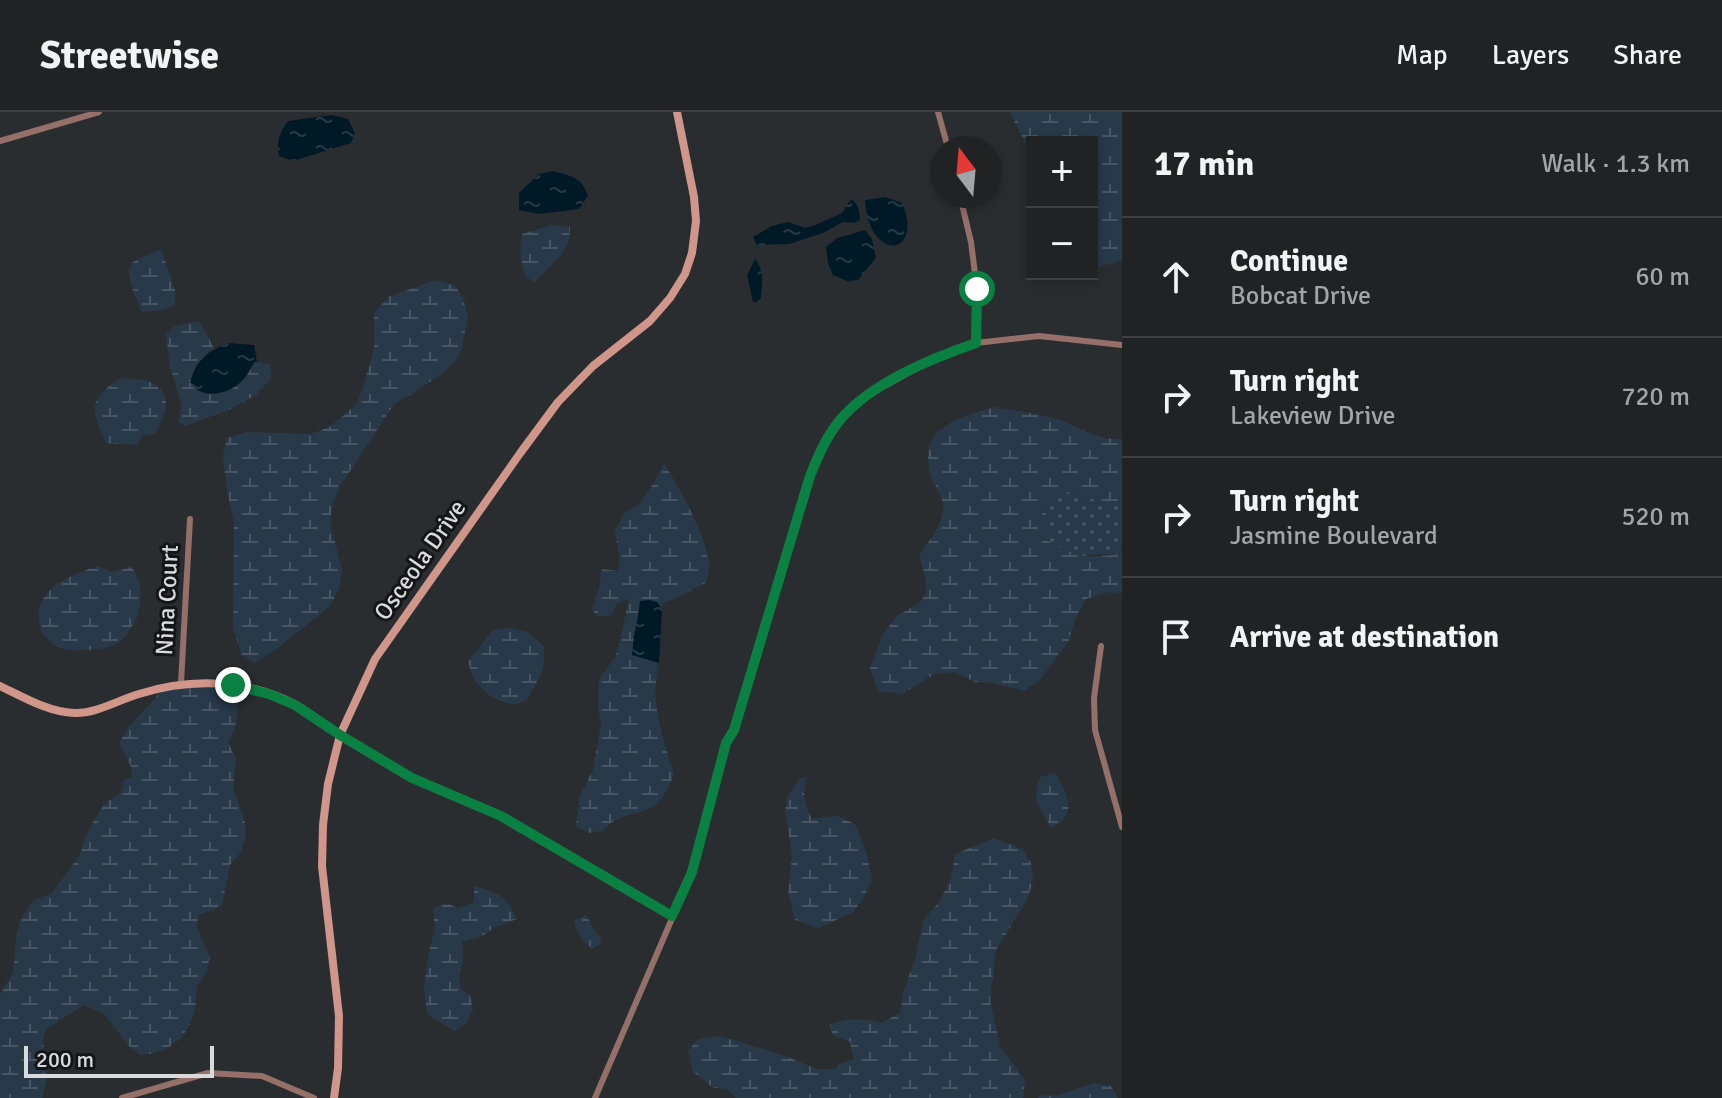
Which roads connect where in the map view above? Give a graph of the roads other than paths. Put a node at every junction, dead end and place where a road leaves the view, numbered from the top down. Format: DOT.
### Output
graph roads {
  1 [pos="99,112"];
  2 [pos="677,112"];
  3 [pos="938,112"];
  4 [pos="945,136"];
  5 [pos="0,141"];
  6 [pos="963,208"];
  7 [pos="976,343"];
  8 [pos="1122,345"];
  9 [pos="190,519"];
  10 [pos="1101,646"];
  11 [pos="181,683"];
  12 [pos="0,686"];
  13 [pos="340,735"];
  14 [pos="1120,812"];
  15 [pos="1122,827"];
  16 [pos="672,916"];
  17 [pos="122,1098"];
  18 [pos="314,1098"];
  19 [pos="334,1098"];
  20 [pos="595,1098"];
  1 -- 5 [label="street"];
  2 -- 13 [label="street, Osceola Drive"];
  3 -- 4 [label="street"];
  6 -- 7 [label="street"];
  7 -- 8 [label="street"];
  7 -- 16 [label="street"];
  9 -- 11 [label="street, Nina Court"];
  10 -- 14 [label="street"];
  11 -- 12 [label="street"];
  11 -- 13 [label="street"];
  13 -- 16 [label="street"];
  13 -- 19 [label="street, Osceola Drive"];
  14 -- 15 [label="street"];
  16 -- 20 [label="street"];
  17 -- 18 [label="street"];
}
